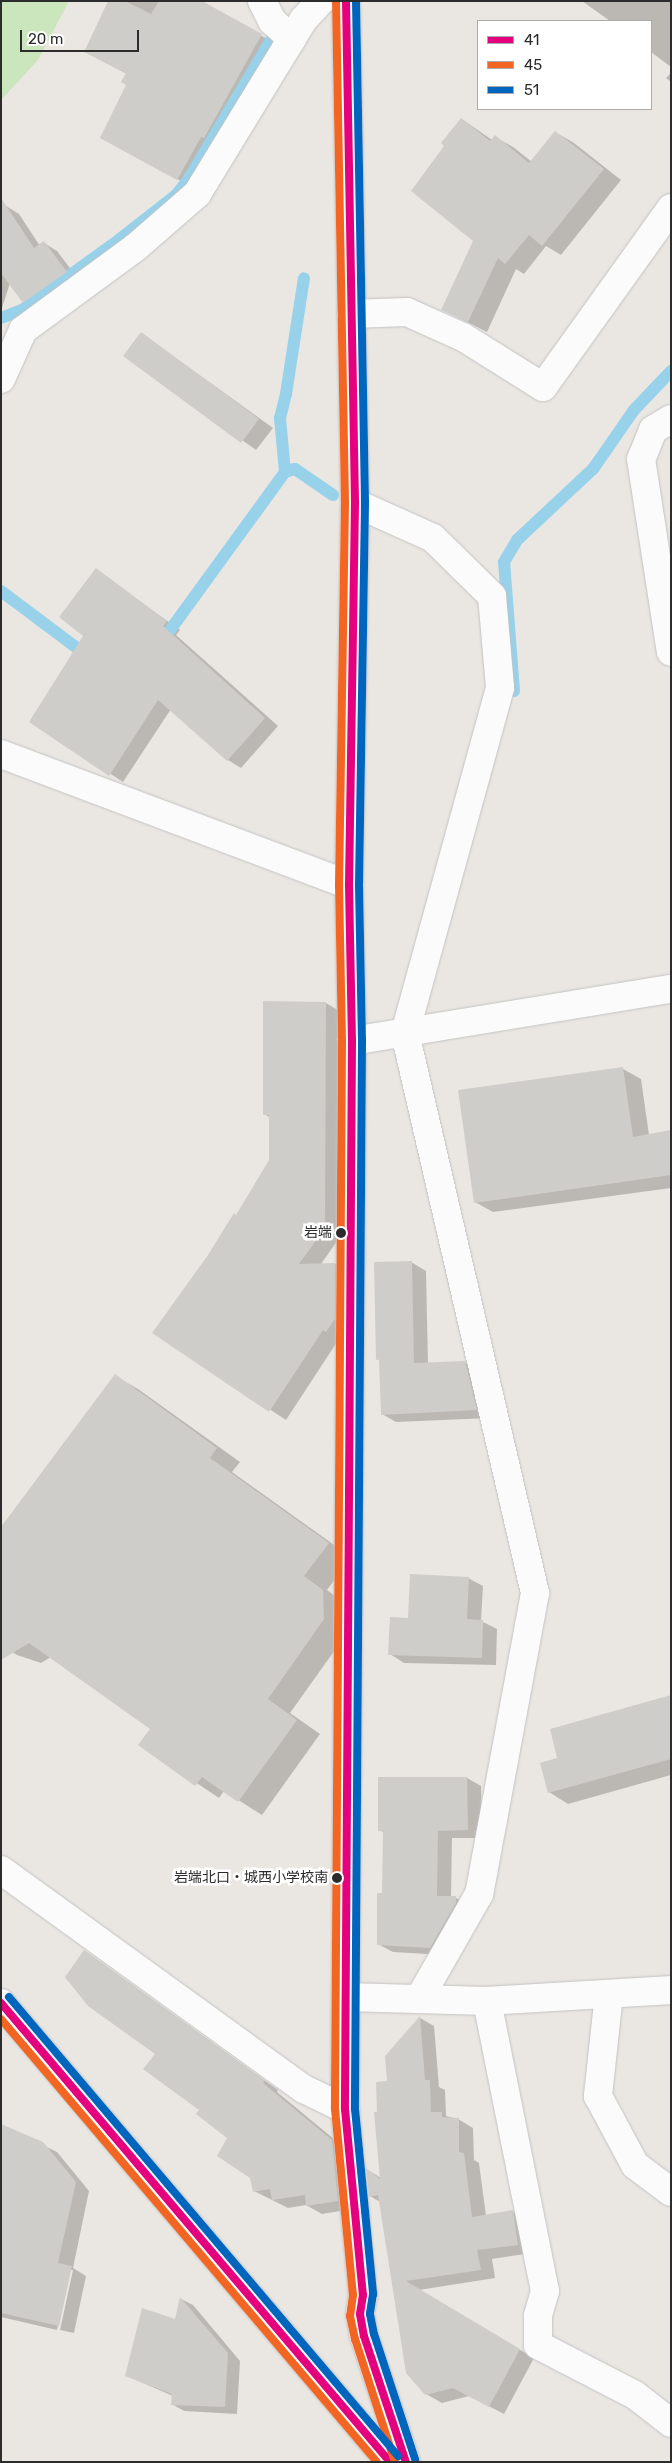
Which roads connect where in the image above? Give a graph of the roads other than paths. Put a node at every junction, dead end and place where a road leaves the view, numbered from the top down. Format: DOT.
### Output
graph roads {
  1 [pos="262,1"];
  2 [pos="321,1"];
  3 [pos="346,1"];
  4 [pos="292,39"];
  5 [pos="671,208"];
  6 [pos="352,314"];
  7 [pos="12,331"];
  8 [pos="1,378"];
  9 [pos="671,419"];
  10 [pos="355,503"];
  11 [pos="671,652"];
  12 [pos="1,754"];
  13 [pos="350,885"];
  14 [pos="671,989"];
  15 [pos="404,1032"];
  16 [pos="352,1042"];
  17 [pos="1,1870"];
  18 [pos="671,1990"];
  19 [pos="609,1994"];
  20 [pos="346,1997"];
  21 [pos="419,1999"];
  22 [pos="487,2001"];
  23 [pos="1,2003"];
  24 [pos="345,2108"];
  25 [pos="671,2192"];
  26 [pos="671,2423"];
  27 [pos="390,2462"];
  28 [pos="406,2462"];
  1 -- 4 [label="street"];
  2 -- 4 [label="street"];
  3 -- 6 [label="street"];
  4 -- 7 [label="street"];
  5 -- 6 [label="street"];
  6 -- 10 [label="street"];
  7 -- 8 [label="street"];
  9 -- 11 [label="street"];
  10 -- 13 [label="street"];
  10 -- 15 [label="street"];
  12 -- 13 [label="street"];
  13 -- 16 [label="street"];
  14 -- 15 [label="street"];
  15 -- 16 [label="street"];
  15 -- 21 [label="street"];
  16 -- 20 [label="street"];
  17 -- 24 [label="street"];
  18 -- 19 [label="street"];
  19 -- 22 [label="street"];
  19 -- 25 [label="street"];
  20 -- 21 [label="street"];
  20 -- 24 [label="street"];
  21 -- 22 [label="street"];
  22 -- 26 [label="street"];
  23 -- 27 [label="street"];
  24 -- 28 [label="street"];
}
